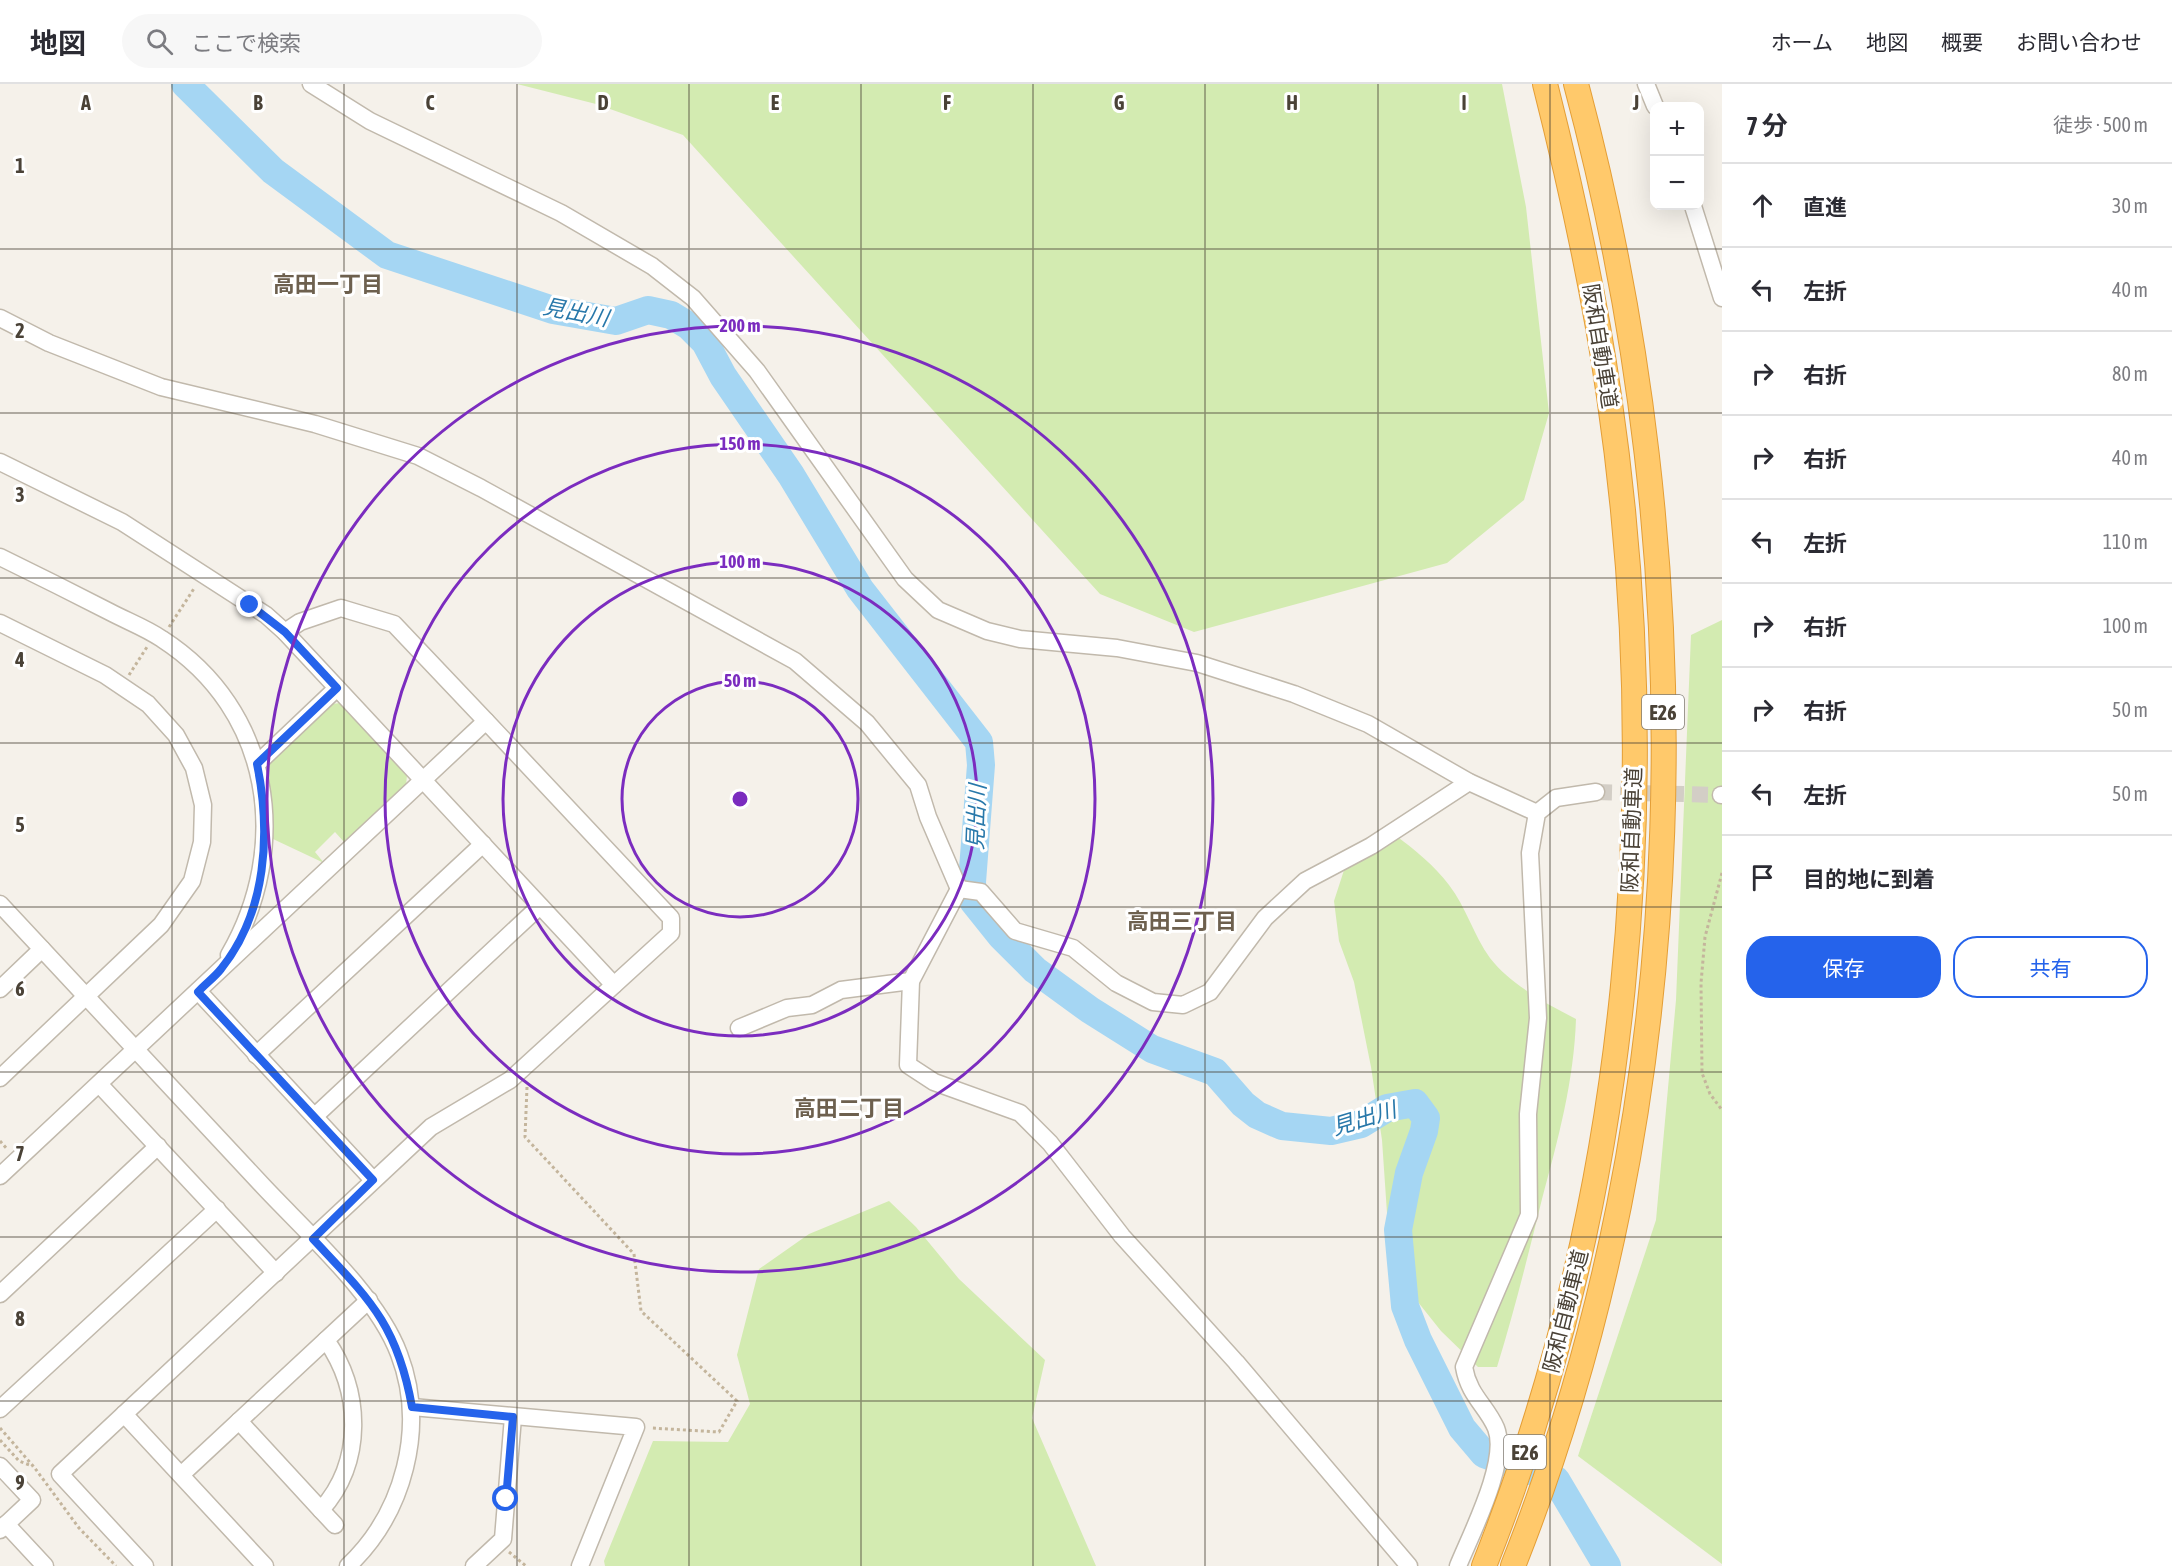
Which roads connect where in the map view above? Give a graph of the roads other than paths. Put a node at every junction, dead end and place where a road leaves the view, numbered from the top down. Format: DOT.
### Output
graph roads {
  1 [pos="311,84"];
  2 [pos="1545,84"];
  3 [pos="1576,84"];
  4 [pos="1646,84"];
  5 [pos="1654,102"];
  6 [pos="1694,210"];
  7 [pos="1722,298"];
  8 [pos="0,318"];
  9 [pos="0,462"];
  10 [pos="0,557"];
  11 [pos="0,623"];
  12 [pos="285,632"];
  13 [pos="337,688"];
  14 [pos="486,721"];
  15 [pos="257,764"];
  16 [pos="423,780"];
  17 [pos="1469,782"];
  18 [pos="1596,792"];
  19 [pos="1537,813"];
  20 [pos="483,844"];
  21 [pos="959,889"];
  22 [pos="0,904"];
  23 [pos="540,906"];
  24 [pos="42,950"];
  25 [pos="222,969"];
  26 [pos="911,981"];
  27 [pos="2,983"];
  28 [pos="614,985"];
  29 [pos="198,992"];
  30 [pos="87,997"];
  31 [pos="739,1028"];
  32 [pos="136,1050"];
  33 [pos="256,1055"];
  34 [pos="0,1078"];
  35 [pos="99,1084"];
  36 [pos="315,1116"];
  37 [pos="158,1146"];
  38 [pos="0,1176"];
  39 [pos="373,1180"];
  40 [pos="216,1209"];
  41 [pos="313,1239"];
  42 [pos="276,1273"];
  43 [pos="0,1294"];
  44 [pos="369,1300"];
  45 [pos="326,1340"];
  46 [pos="412,1407"];
  47 [pos="0,1409"];
  48 [pos="124,1414"];
  49 [pos="513,1417"];
  50 [pos="239,1421"];
  51 [pos="0,1466"];
  52 [pos="181,1475"];
  53 [pos="321,1510"];
  54 [pos="335,1525"];
  55 [pos="3,1527"];
  56 [pos="264,1565"];
  57 [pos="45,1566"];
  58 [pos="145,1566"];
  59 [pos="348,1566"];
  60 [pos="474,1566"];
  61 [pos="580,1566"];
  62 [pos="1408,1566"];
  63 [pos="1458,1566"];
  64 [pos="1484,1566"];
  65 [pos="1513,1566"];
  1 -- 17 [label="street"];
  2 -- 64 [label="highway, 阪和自動車道 / E26"];
  3 -- 65 [label="highway, 阪和自動車道 / E26"];
  4 -- 5 [label="street"];
  6 -- 7 [label="street"];
  8 -- 21 [label="street"];
  9 -- 12 [label="street"];
  10 -- 15 [label="street"];
  11 -- 30 [label="street"];
  12 -- 13 [label="street"];
  12 -- 14 [label="street"];
  13 -- 15 [label="street"];
  13 -- 16 [label="street"];
  14 -- 16 [label="street"];
  14 -- 28 [label="street"];
  15 -- 25 [label="street"];
  16 -- 20 [label="street"];
  16 -- 25 [label="street"];
  17 -- 19 [label="street"];
  17 -- 21 [label="street"];
  18 -- 19 [label="street"];
  19 -- 63 [label="street"];
  20 -- 23 [label="street"];
  20 -- 33 [label="street"];
  21 -- 26 [label="street"];
  22 -- 24 [label="street"];
  23 -- 28 [label="street"];
  23 -- 36 [label="street"];
  24 -- 27 [label="street"];
  24 -- 30 [label="street"];
  25 -- 29 [label="street"];
  26 -- 31 [label="street"];
  26 -- 62 [label="street"];
  28 -- 39 [label="street"];
  29 -- 32 [label="street"];
  29 -- 33 [label="street"];
  30 -- 32 [label="street"];
  30 -- 34 [label="street"];
  32 -- 35 [label="street"];
  32 -- 41 [label="street"];
  33 -- 36 [label="street"];
  35 -- 37 [label="street"];
  35 -- 38 [label="street"];
  36 -- 39 [label="street"];
  37 -- 40 [label="street"];
  37 -- 43 [label="street"];
  39 -- 41 [label="street"];
  40 -- 42 [label="street"];
  40 -- 47 [label="street"];
  41 -- 42 [label="street"];
  41 -- 44 [label="street"];
  42 -- 48 [label="street"];
  44 -- 45 [label="street"];
  44 -- 46 [label="street"];
  45 -- 50 [label="street"];
  45 -- 53 [label="street"];
  46 -- 49 [label="street"];
  46 -- 59 [label="street"];
  48 -- 52 [label="street"];
  48 -- 58 [label="street"];
  49 -- 60 [label="street"];
  49 -- 61 [label="street"];
  50 -- 52 [label="street"];
  50 -- 53 [label="street"];
  51 -- 55 [label="street"];
  52 -- 56 [label="street"];
  53 -- 54 [label="street"];
  55 -- 57 [label="street"];
}
